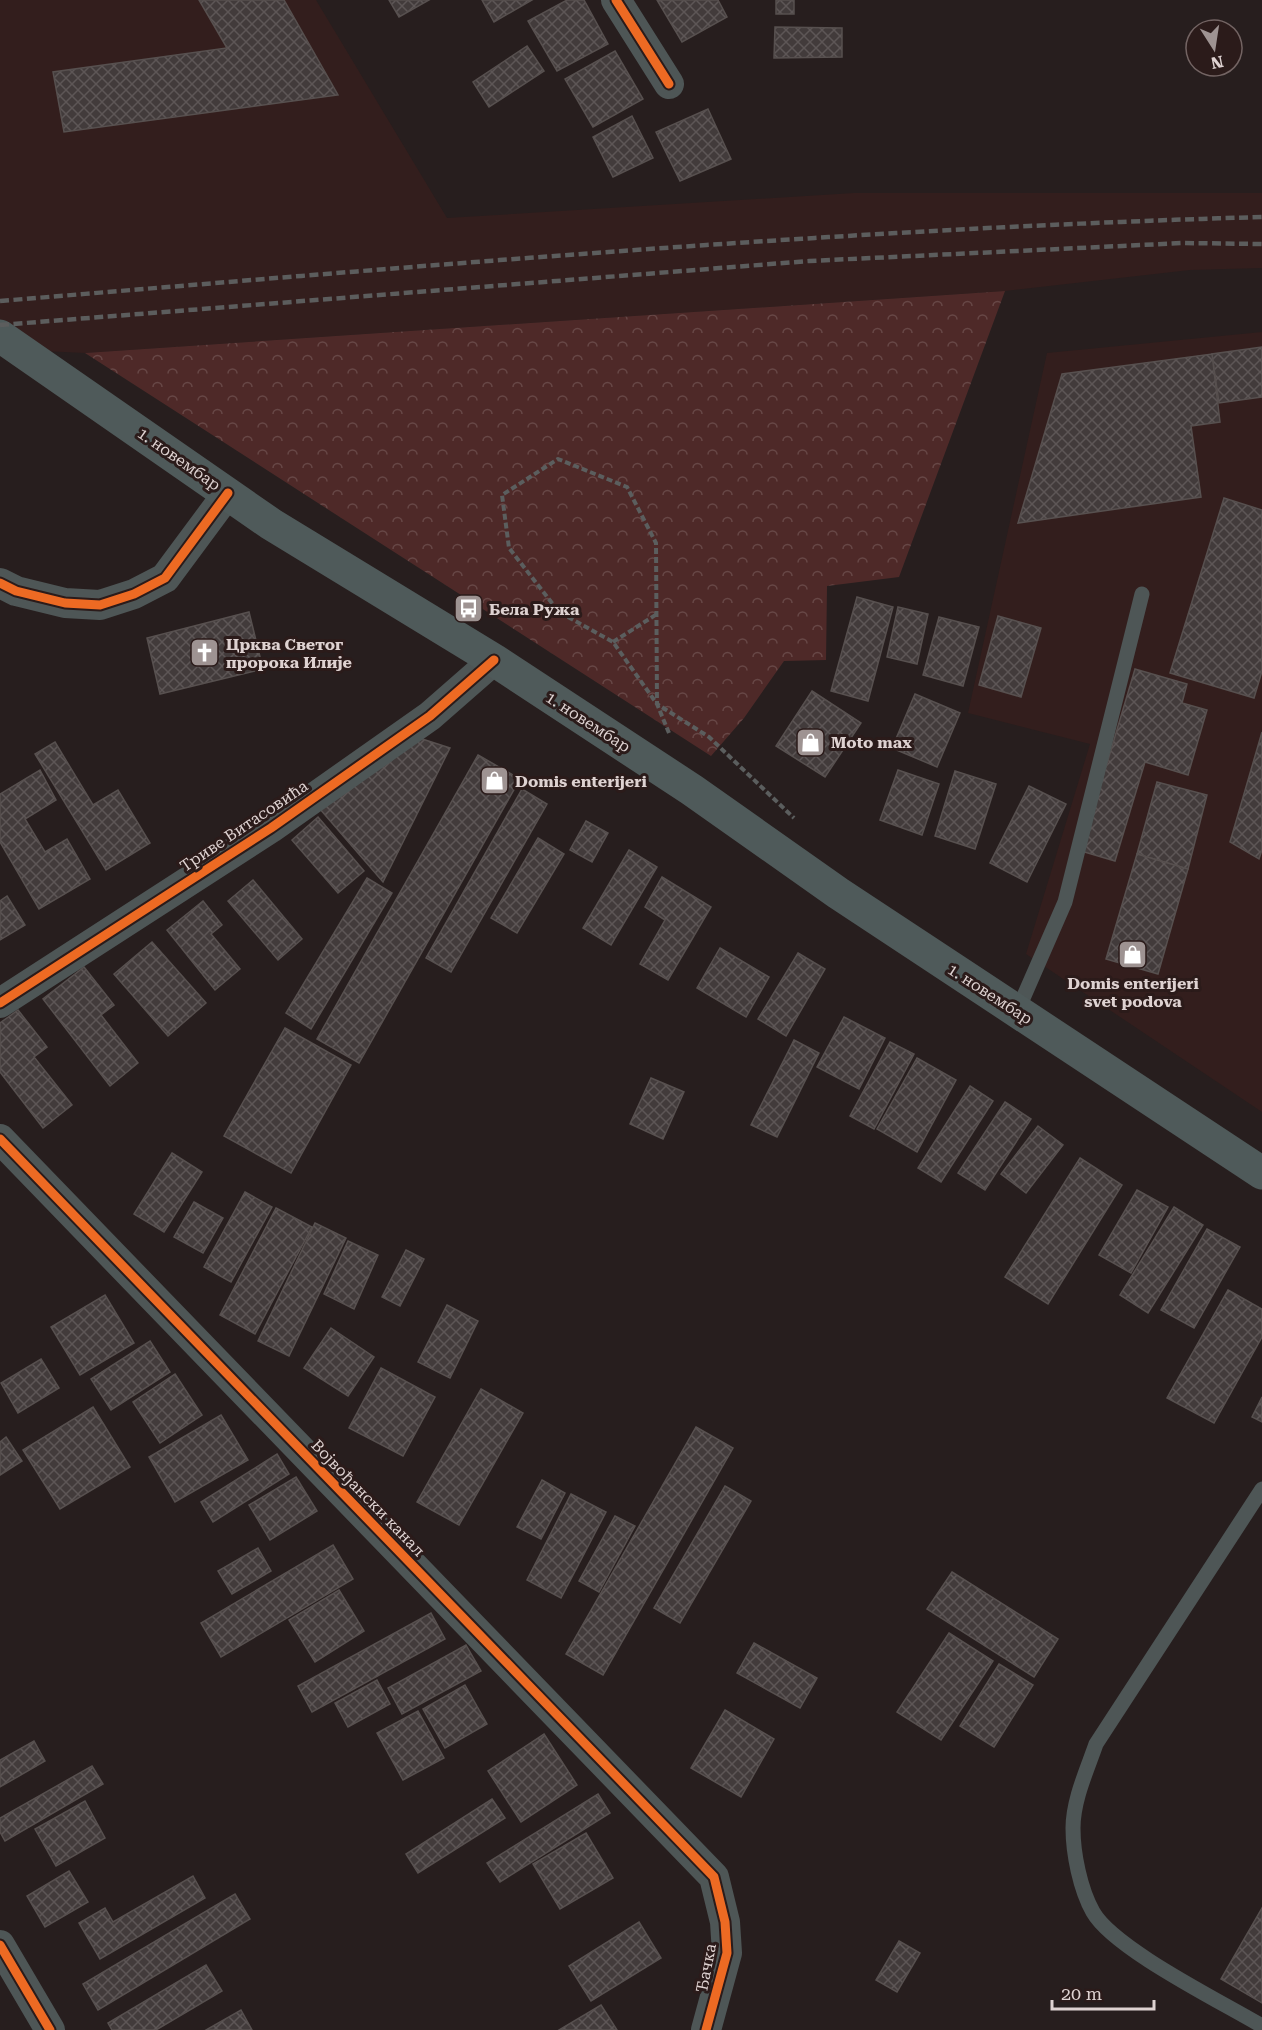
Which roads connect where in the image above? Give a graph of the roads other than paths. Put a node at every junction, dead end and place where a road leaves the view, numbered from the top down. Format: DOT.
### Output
graph roads {
  1 [pos="616,0"];
  2 [pos="669,84"];
  3 [pos="0,336"];
  4 [pos="228,493"];
  5 [pos="0,583"];
  6 [pos="1142,594"];
  7 [pos="494,660"];
  8 [pos="0,1003"];
  9 [pos="1017,1012"];
  10 [pos="0,1139"];
  11 [pos="1262,1173"];
  12 [pos="1262,1490"];
  13 [pos="714,1877"];
  14 [pos="0,1945"];
  15 [pos="1262,2026"];
  16 [pos="50,2030"];
  17 [pos="706,2030"];
  1 -- 2 [label="street"];
  3 -- 4 [label="main road, 1. новембар"];
  4 -- 5 [label="street"];
  4 -- 7 [label="main road, 1. новембар"];
  6 -- 9 [label="lane"];
  7 -- 8 [label="street, Триве Витасовића"];
  7 -- 9 [label="main road, 1. новембар"];
  9 -- 11 [label="main road, 1. новембар"];
  10 -- 13 [label="street, Војвођански канал"];
  12 -- 15 [label="lane"];
  13 -- 17 [label="street, Ђачка"];
  14 -- 16 [label="street"];
}
